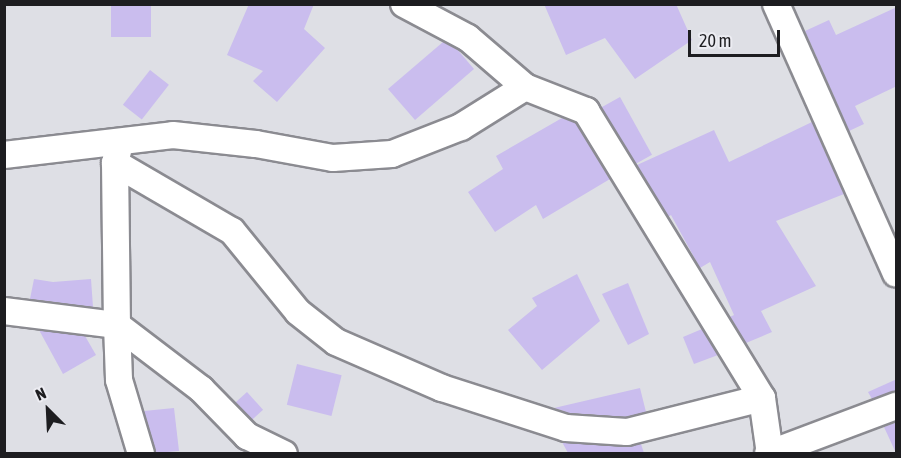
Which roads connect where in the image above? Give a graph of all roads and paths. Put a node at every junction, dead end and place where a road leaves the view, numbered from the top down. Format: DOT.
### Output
graph roads {
  1 [pos="776,4"];
  2 [pos="411,5"];
  3 [pos="525,87"];
  4 [pos="118,151"];
  5 [pos="4,155"];
  6 [pos="897,273"];
  7 [pos="4,312"];
  8 [pos="117,325"];
  9 [pos="762,398"];
  10 [pos="897,405"];
  11 [pos="768,452"];
  12 [pos="141,453"];
  13 [pos="284,453"];
  1 -- 6 [label="street"];
  2 -- 3 [label="street"];
  3 -- 4 [label="street"];
  3 -- 9 [label="street"];
  4 -- 5 [label="street"];
  4 -- 8 [label="street"];
  4 -- 9 [label="street"];
  7 -- 8 [label="street"];
  8 -- 12 [label="street"];
  8 -- 13 [label="street"];
  9 -- 11 [label="street"];
  10 -- 11 [label="street"];
}
